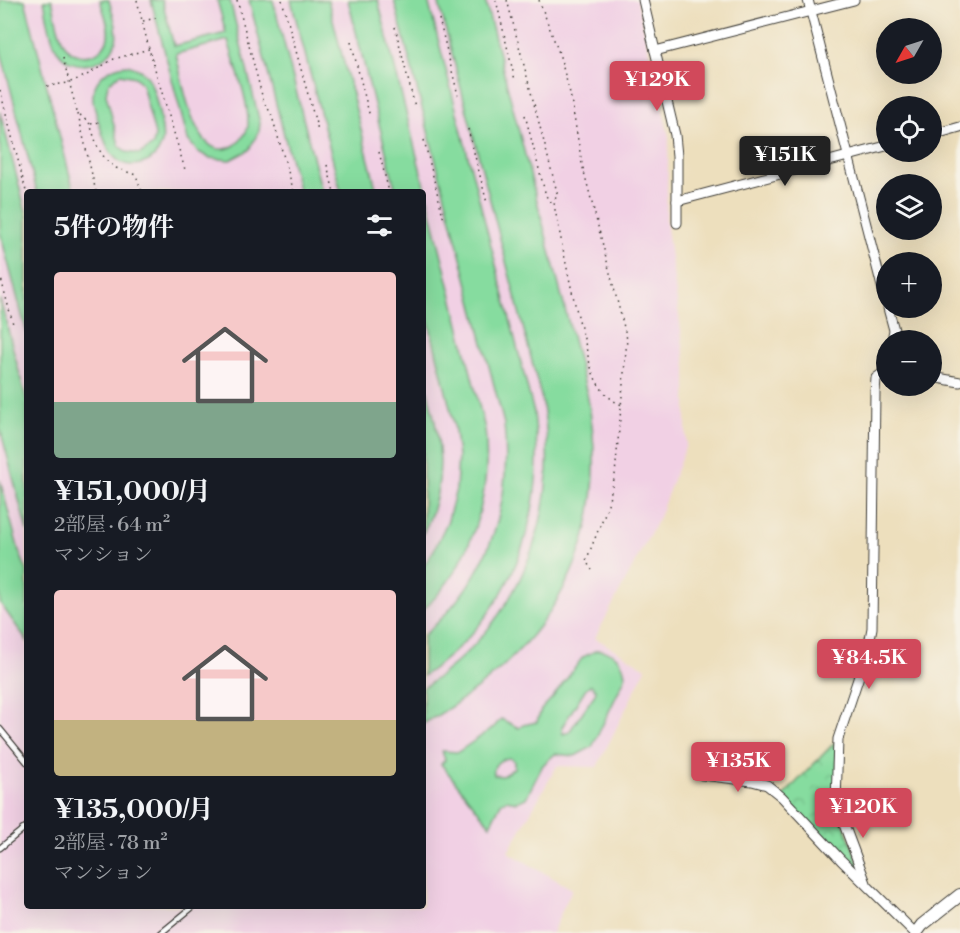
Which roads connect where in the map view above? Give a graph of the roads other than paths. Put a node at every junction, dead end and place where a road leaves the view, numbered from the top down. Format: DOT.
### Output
graph roads {
  1 [pos="643,0"];
  2 [pos="808,0"];
  3 [pos="854,0"];
  4 [pos="810,11"];
  5 [pos="655,51"];
  6 [pos="960,127"];
  7 [pos="942,132"];
  8 [pos="876,149"];
  9 [pos="849,156"];
  10 [pos="677,201"];
  11 [pos="677,223"];
  12 [pos="876,263"];
  13 [pos="876,378"];
  14 [pos="942,379"];
  15 [pos="960,382"];
  16 [pos="0,729"];
  17 [pos="24,758"];
  18 [pos="702,775"];
  19 [pos="24,828"];
  20 [pos="0,848"];
  21 [pos="866,883"];
  22 [pos="960,895"];
  23 [pos="190,909"];
  24 [pos="161,933"];
  25 [pos="916,933"];
  1 -- 5 [label="street"];
  2 -- 4 [label="street"];
  3 -- 4 [label="street"];
  4 -- 5 [label="street"];
  4 -- 9 [label="street"];
  5 -- 10 [label="street"];
  6 -- 7 [label="street"];
  8 -- 9 [label="street"];
  9 -- 10 [label="street"];
  9 -- 12 [label="street"];
  10 -- 11 [label="street"];
  13 -- 21 [label="street"];
  14 -- 15 [label="street"];
  16 -- 17 [label="lane"];
  18 -- 21 [label="street"];
  19 -- 20 [label="lane"];
  21 -- 25 [label="street"];
  22 -- 25 [label="street"];
  23 -- 24 [label="lane"];
}
